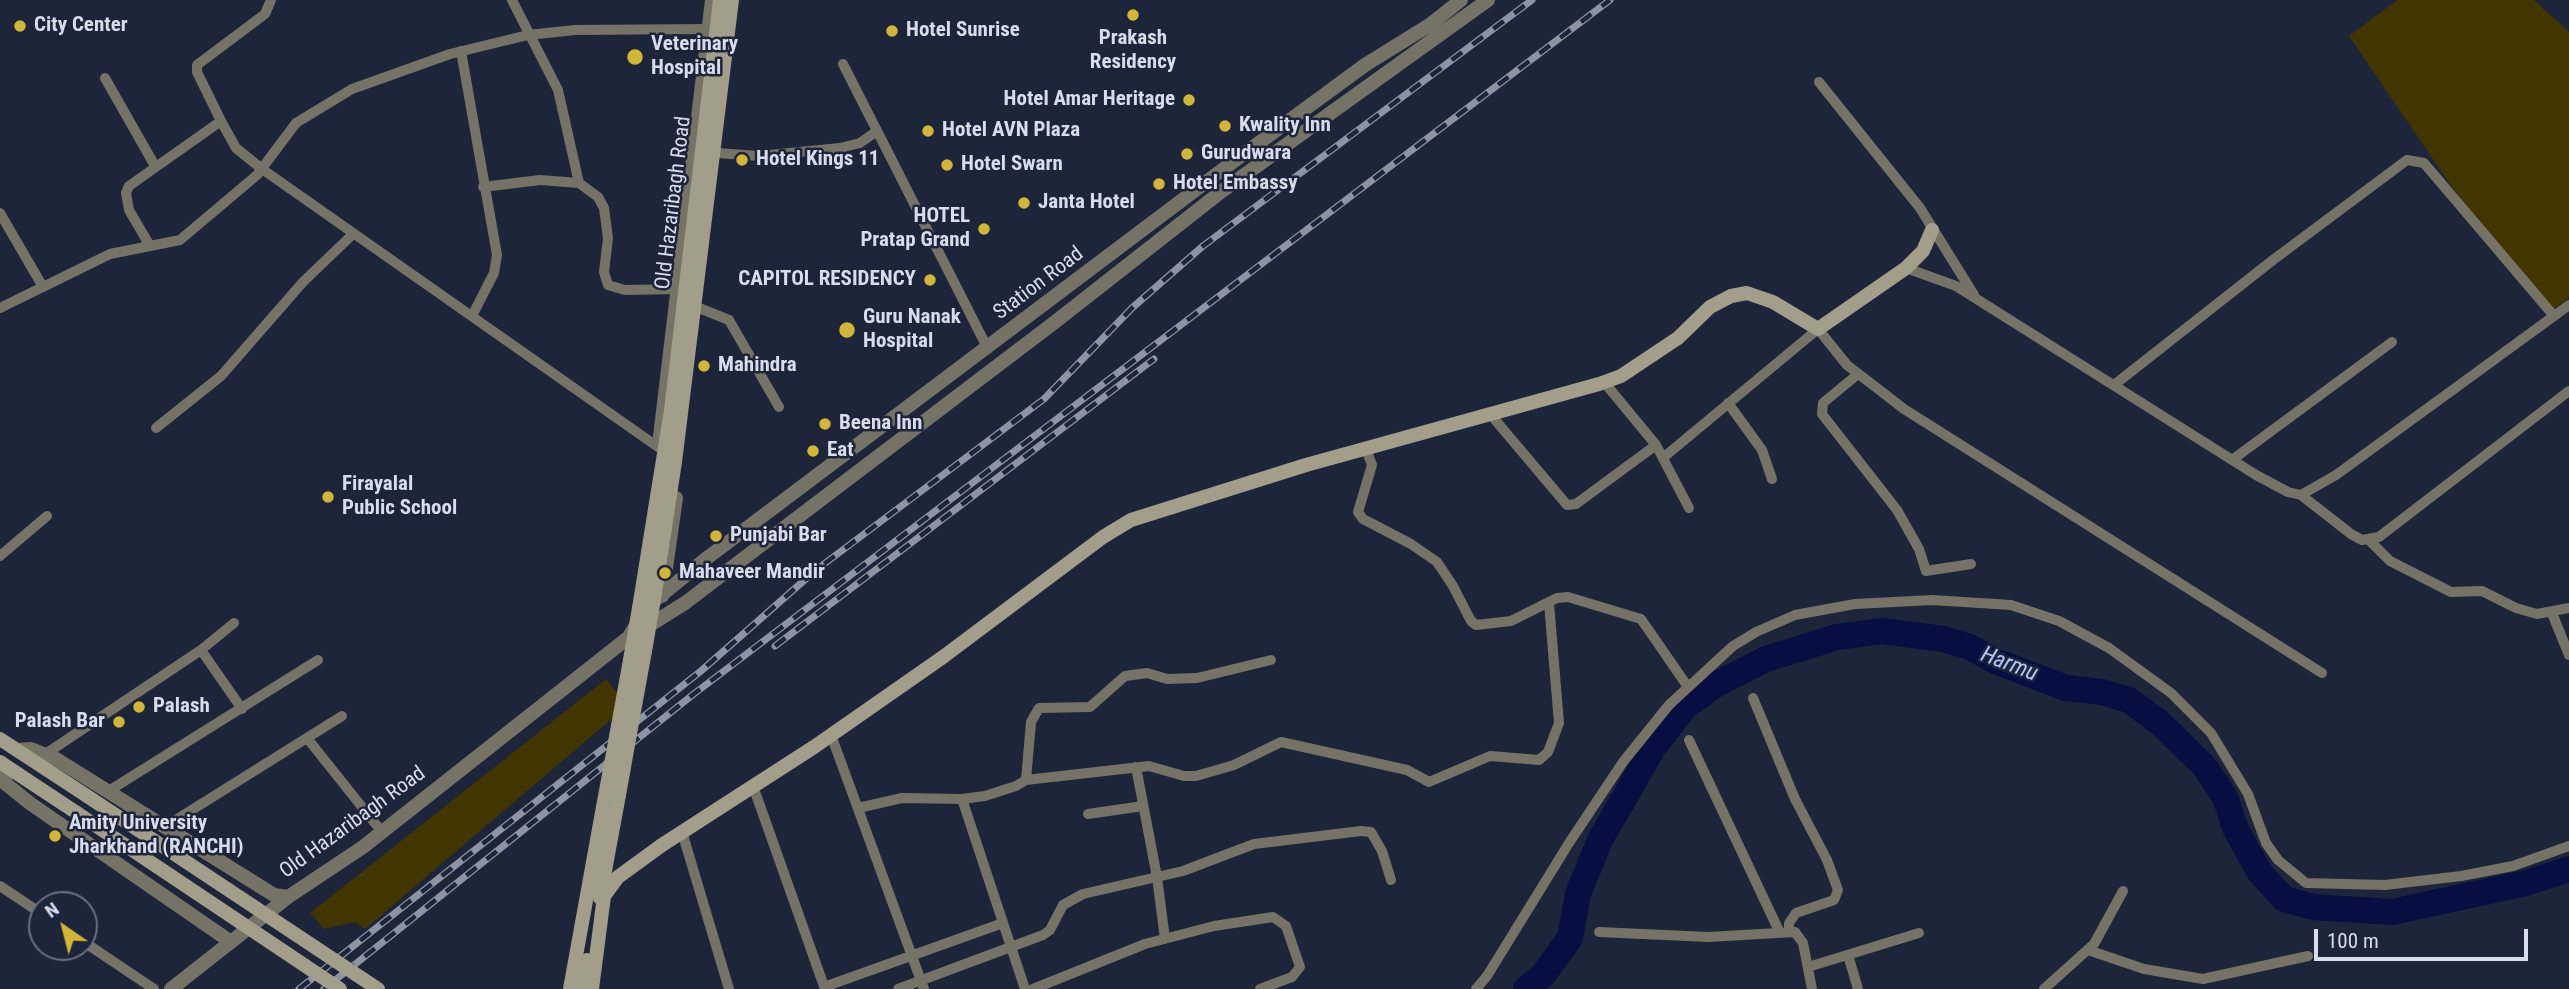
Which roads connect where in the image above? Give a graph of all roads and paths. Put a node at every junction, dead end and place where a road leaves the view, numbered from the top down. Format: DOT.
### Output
graph roads {
  1 [pos="271,0"];
  2 [pos="512,0"];
  3 [pos="712,0"];
  4 [pos="720,0"];
  5 [pos="732,0"];
  6 [pos="737,0"];
  7 [pos="1461,0"];
  8 [pos="1488,0"];
  9 [pos="708,29"];
  10 [pos="528,35"];
  11 [pos="461,51"];
  12 [pos="843,64"];
  13 [pos="105,78"];
  14 [pos="1819,82"];
  15 [pos="221,121"];
  16 [pos="877,131"];
  17 [pos="717,153"];
  18 [pos="155,166"];
  19 [pos="261,169"];
  20 [pos="579,183"];
  21 [pos="484,187"];
  22 [pos="0,213"];
  23 [pos="1932,230"];
  24 [pos="352,235"];
  25 [pos="150,246"];
  26 [pos="1906,268"];
  27 [pos="43,287"];
  28 [pos="678,289"];
  29 [pos="1976,298"];
  30 [pos="2569,305"];
  31 [pos="0,308"];
  32 [pos="699,308"];
  33 [pos="472,316"];
  34 [pos="2554,316"];
  35 [pos="1818,328"];
  36 [pos="2392,342"];
  37 [pos="988,349"];
  38 [pos="1858,374"];
  39 [pos="1604,382"];
  40 [pos="2113,385"];
  41 [pos="2569,391"];
  42 [pos="1728,403"];
  43 [pos="779,407"];
  44 [pos="1491,415"];
  45 [pos="156,428"];
  46 [pos="1656,445"];
  47 [pos="658,447"];
  48 [pos="1366,449"];
  49 [pos="1664,457"];
  50 [pos="2232,460"];
  51 [pos="1772,479"];
  52 [pos="2301,495"];
  53 [pos="1689,508"];
  54 [pos="47,516"];
  55 [pos="2370,540"];
  56 [pos="0,556"];
  57 [pos="1971,564"];
  58 [pos="651,602"];
  59 [pos="1549,603"];
  60 [pos="2569,608"];
  61 [pos="2552,613"];
  62 [pos="658,621"];
  63 [pos="234,623"];
  64 [pos="629,637"];
  65 [pos="201,650"];
  66 [pos="2569,655"];
  67 [pos="318,660"];
  68 [pos="1271,660"];
  69 [pos="2322,673"];
  70 [pos="1688,687"];
  71 [pos="1754,698"];
  72 [pos="242,709"];
  73 [pos="342,716"];
  74 [pos="831,736"];
  75 [pos="307,738"];
  76 [pos="0,739"];
  77 [pos="1689,740"];
  78 [pos="17,750"];
  79 [pos="44,755"];
  80 [pos="1,762"];
  81 [pos="1136,767"];
  82 [pos="1026,780"];
  83 [pos="753,786"];
  84 [pos="107,792"];
  85 [pos="962,799"];
  86 [pos="1143,806"];
  87 [pos="858,808"];
  88 [pos="1088,814"];
  89 [pos="163,828"];
  90 [pos="382,832"];
  91 [pos="682,832"];
  92 [pos="2569,846"];
  93 [pos="1157,877"];
  94 [pos="1391,880"];
  95 [pos="0,886"];
  96 [pos="2123,891"];
  97 [pos="288,897"];
  98 [pos="28,905"];
  99 [pos="1003,923"];
  100 [pos="1784,930"];
  101 [pos="1599,932"];
  102 [pos="1919,933"];
  103 [pos="1165,939"];
  104 [pos="231,942"];
  105 [pos="1011,947"];
  106 [pos="2088,950"];
  107 [pos="98,951"];
  108 [pos="911,954"];
  109 [pos="1848,954"];
  110 [pos="2308,956"];
  111 [pos="1808,967"];
  112 [pos="922,984"];
  113 [pos="824,988"];
  114 [pos="154,989"];
  115 [pos="170,989"];
  116 [pos="340,989"];
  117 [pos="378,989"];
  118 [pos="570,989"];
  119 [pos="581,989"];
  120 [pos="592,989"];
  121 [pos="729,989"];
  122 [pos="898,989"];
  123 [pos="1025,989"];
  124 [pos="1033,989"];
  125 [pos="1260,989"];
  126 [pos="1476,989"];
  127 [pos="1812,989"];
  128 [pos="1858,989"];
  129 [pos="2044,989"];
  1 -- 15 [label="street"];
  2 -- 10 [label="street"];
  3 -- 9 [label="street"];
  4 -- 58 [label="main road, Old Hazaribagh Road"];
  5 -- 58 [label="main road"];
  6 -- 17 [label="street"];
  7 -- 37 [label="street, Station Road"];
  8 -- 62 [label="street"];
  9 -- 10 [label="street"];
  9 -- 28 [label="street"];
  10 -- 11 [label="street"];
  10 -- 20 [label="street"];
  11 -- 19 [label="street"];
  11 -- 21 [label="street"];
  12 -- 16 [label="street"];
  13 -- 18 [label="street"];
  14 -- 23 [label="street"];
  15 -- 18 [label="street"];
  15 -- 19 [label="street"];
  16 -- 17 [label="street"];
  16 -- 37 [label="street"];
  17 -- 32 [label="street"];
  18 -- 25 [label="street"];
  19 -- 24 [label="street"];
  19 -- 25 [label="street"];
  20 -- 21 [label="street"];
  20 -- 28 [label="street"];
  21 -- 33 [label="street"];
  22 -- 27 [label="street"];
  23 -- 26 [label="main road"];
  23 -- 29 [label="street"];
  24 -- 33 [label="street"];
  24 -- 45 [label="street"];
  25 -- 27 [label="street"];
  26 -- 29 [label="street"];
  26 -- 35 [label="main road"];
  27 -- 31 [label="street"];
  28 -- 47 [label="street"];
  29 -- 40 [label="street"];
  30 -- 34 [label="street"];
  32 -- 43 [label="street"];
  32 -- 58 [label="street"];
  33 -- 47 [label="street"];
  34 -- 40 [label="street"];
  34 -- 52 [label="street"];
  35 -- 38 [label="street"];
  35 -- 39 [label="main road"];
  35 -- 42 [label="street"];
  36 -- 50 [label="street"];
  37 -- 58 [label="street, Station Road"];
  38 -- 57 [label="street"];
  38 -- 69 [label="street"];
  39 -- 44 [label="main road"];
  39 -- 46 [label="street"];
  40 -- 50 [label="street"];
  41 -- 55 [label="street"];
  42 -- 49 [label="street"];
  42 -- 51 [label="street"];
  44 -- 46 [label="street"];
  44 -- 48 [label="main road"];
  46 -- 49 [label="street"];
  47 -- 64 [label="street"];
  48 -- 59 [label="street"];
  48 -- 74 [label="main road"];
  49 -- 53 [label="street"];
  50 -- 52 [label="street"];
  52 -- 55 [label="street"];
  54 -- 56 [label="street"];
  55 -- 61 [label="street"];
  58 -- 62 [label="street"];
  58 -- 64 [label="street, Old Hazaribagh Road"];
  58 -- 118 [label="main road, bridge"];
  58 -- 119 [label="main road, bridge"];
  59 -- 70 [label="street"];
  59 -- 81 [label="street"];
  60 -- 61 [label="street"];
  61 -- 66 [label="street"];
  62 -- 64 [label="street"];
  63 -- 65 [label="street"];
  64 -- 90 [label="street, Old Hazaribagh Road"];
  65 -- 72 [label="street"];
  65 -- 79 [label="street"];
  67 -- 72 [label="street"];
  68 -- 82 [label="street"];
  70 -- 92 [label="street"];
  70 -- 126 [label="street"];
  71 -- 100 [label="street"];
  72 -- 84 [label="street"];
  73 -- 75 [label="street"];
  74 -- 83 [label="main road"];
  74 -- 87 [label="street"];
  75 -- 89 [label="street"];
  75 -- 90 [label="street"];
  76 -- 78 [label="main road"];
  77 -- 100 [label="street"];
  78 -- 79 [label="street, Old Hazaribagh Road"];
  78 -- 117 [label="main road, bridge"];
  79 -- 84 [label="street, Old Hazaribagh Road"];
  80 -- 104 [label="street"];
  80 -- 116 [label="main road, bridge"];
  81 -- 82 [label="street"];
  81 -- 86 [label="street"];
  82 -- 85 [label="street"];
  83 -- 91 [label="main road"];
  83 -- 113 [label="street"];
  84 -- 89 [label="street, Old Hazaribagh Road"];
  85 -- 87 [label="street"];
  85 -- 99 [label="street"];
  86 -- 88 [label="street"];
  86 -- 93 [label="street"];
  87 -- 108 [label="street"];
  89 -- 97 [label="street, Old Hazaribagh Road"];
  90 -- 97 [label="street, Old Hazaribagh Road"];
  91 -- 120 [label="main road"];
  91 -- 121 [label="street"];
  93 -- 94 [label="street"];
  93 -- 103 [label="street"];
  93 -- 105 [label="street"];
  95 -- 98 [label="street"];
  96 -- 106 [label="street"];
  97 -- 104 [label="street"];
  99 -- 105 [label="street"];
  99 -- 108 [label="street"];
  100 -- 101 [label="street"];
  100 -- 111 [label="street"];
  102 -- 109 [label="street"];
  103 -- 124 [label="street"];
  103 -- 125 [label="street"];
  104 -- 115 [label="street"];
  105 -- 112 [label="street"];
  105 -- 123 [label="street"];
  106 -- 110 [label="street"];
  106 -- 129 [label="street"];
  107 -- 114 [label="street"];
  108 -- 112 [label="street"];
  108 -- 113 [label="street"];
  109 -- 111 [label="street"];
  109 -- 128 [label="street"];
  111 -- 127 [label="street"];
  112 -- 122 [label="street"];
}
